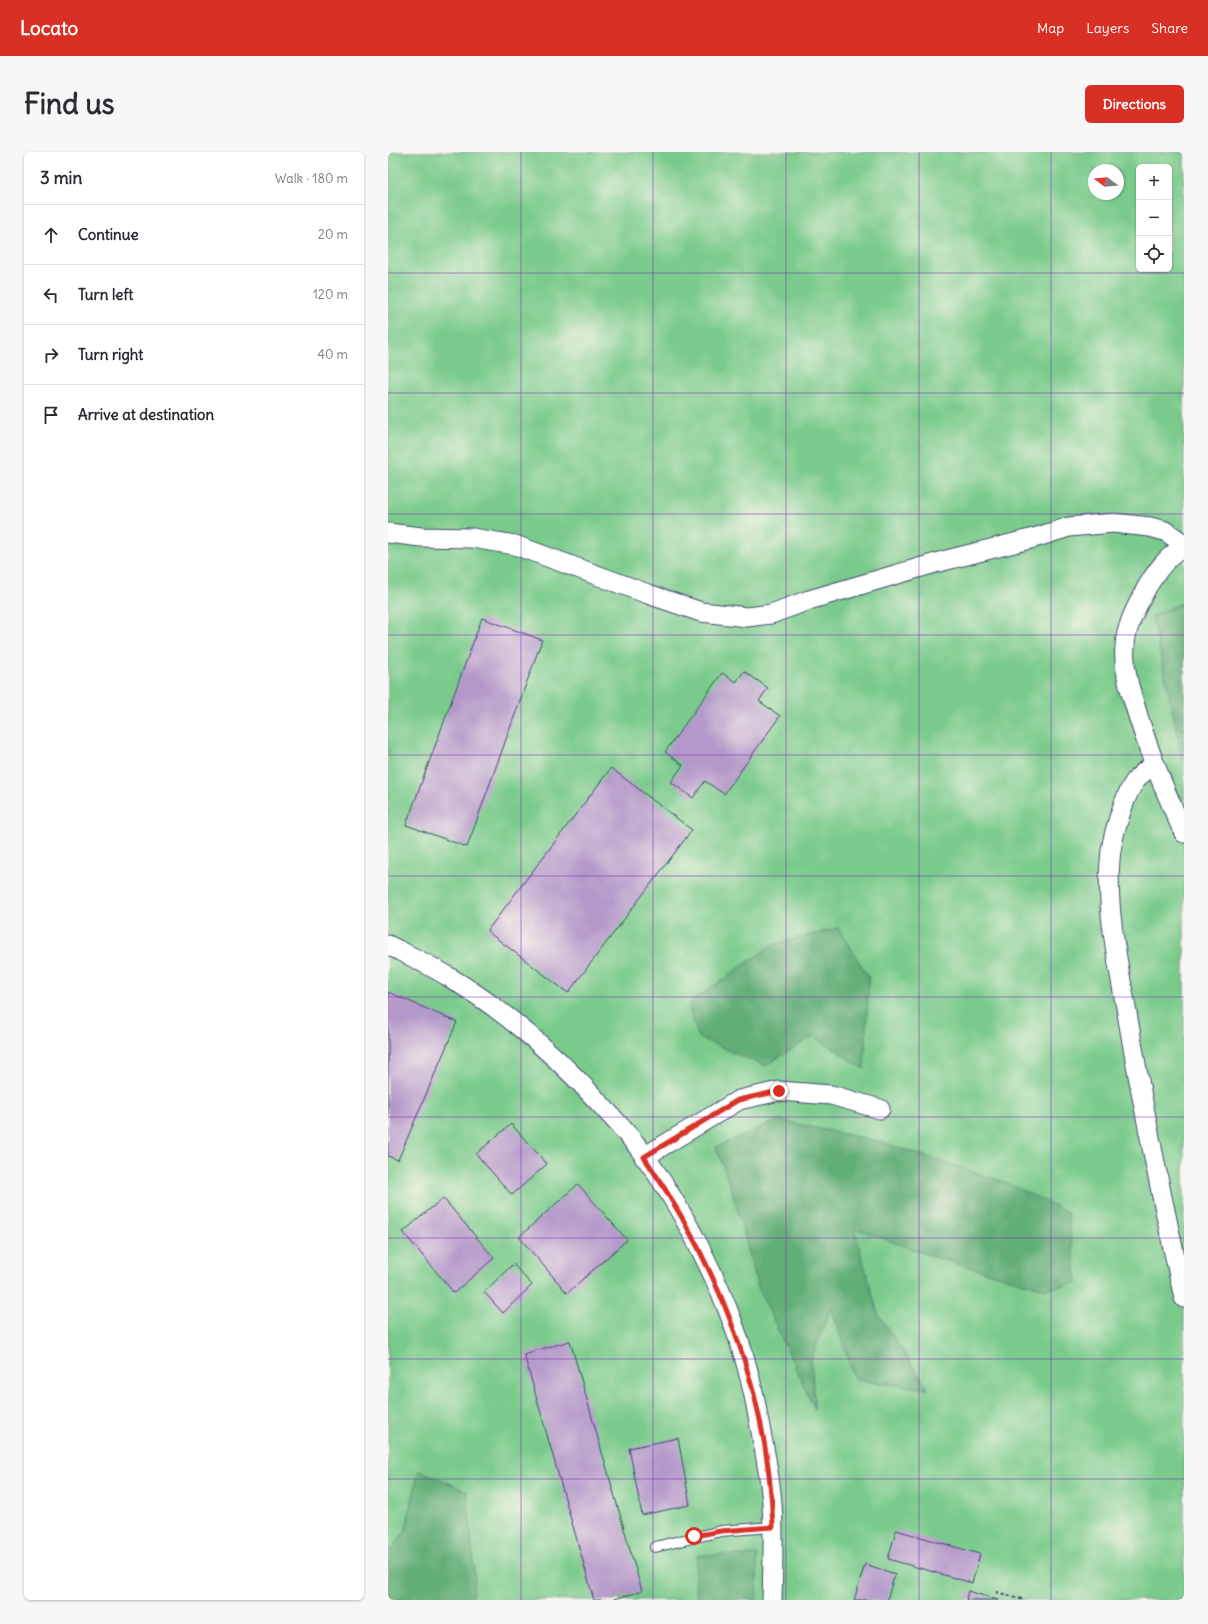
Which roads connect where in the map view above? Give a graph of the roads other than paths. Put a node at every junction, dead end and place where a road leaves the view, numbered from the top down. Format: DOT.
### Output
graph roads {
  1 [pos="388,532"];
  2 [pos="1184,544"];
  3 [pos="1184,548"];
  4 [pos="1155,764"];
  5 [pos="1184,833"];
  6 [pos="388,945"];
  7 [pos="880,1109"];
  8 [pos="644,1157"];
  9 [pos="1184,1298"];
  10 [pos="773,1527"];
  11 [pos="655,1547"];
  12 [pos="772,1600"];
  1 -- 2 [label="street"];
  3 -- 4 [label="street"];
  4 -- 5 [label="street"];
  4 -- 9 [label="street"];
  6 -- 8 [label="street"];
  7 -- 8 [label="street"];
  8 -- 10 [label="street"];
  10 -- 11 [label="lane"];
  10 -- 12 [label="street"];
}
